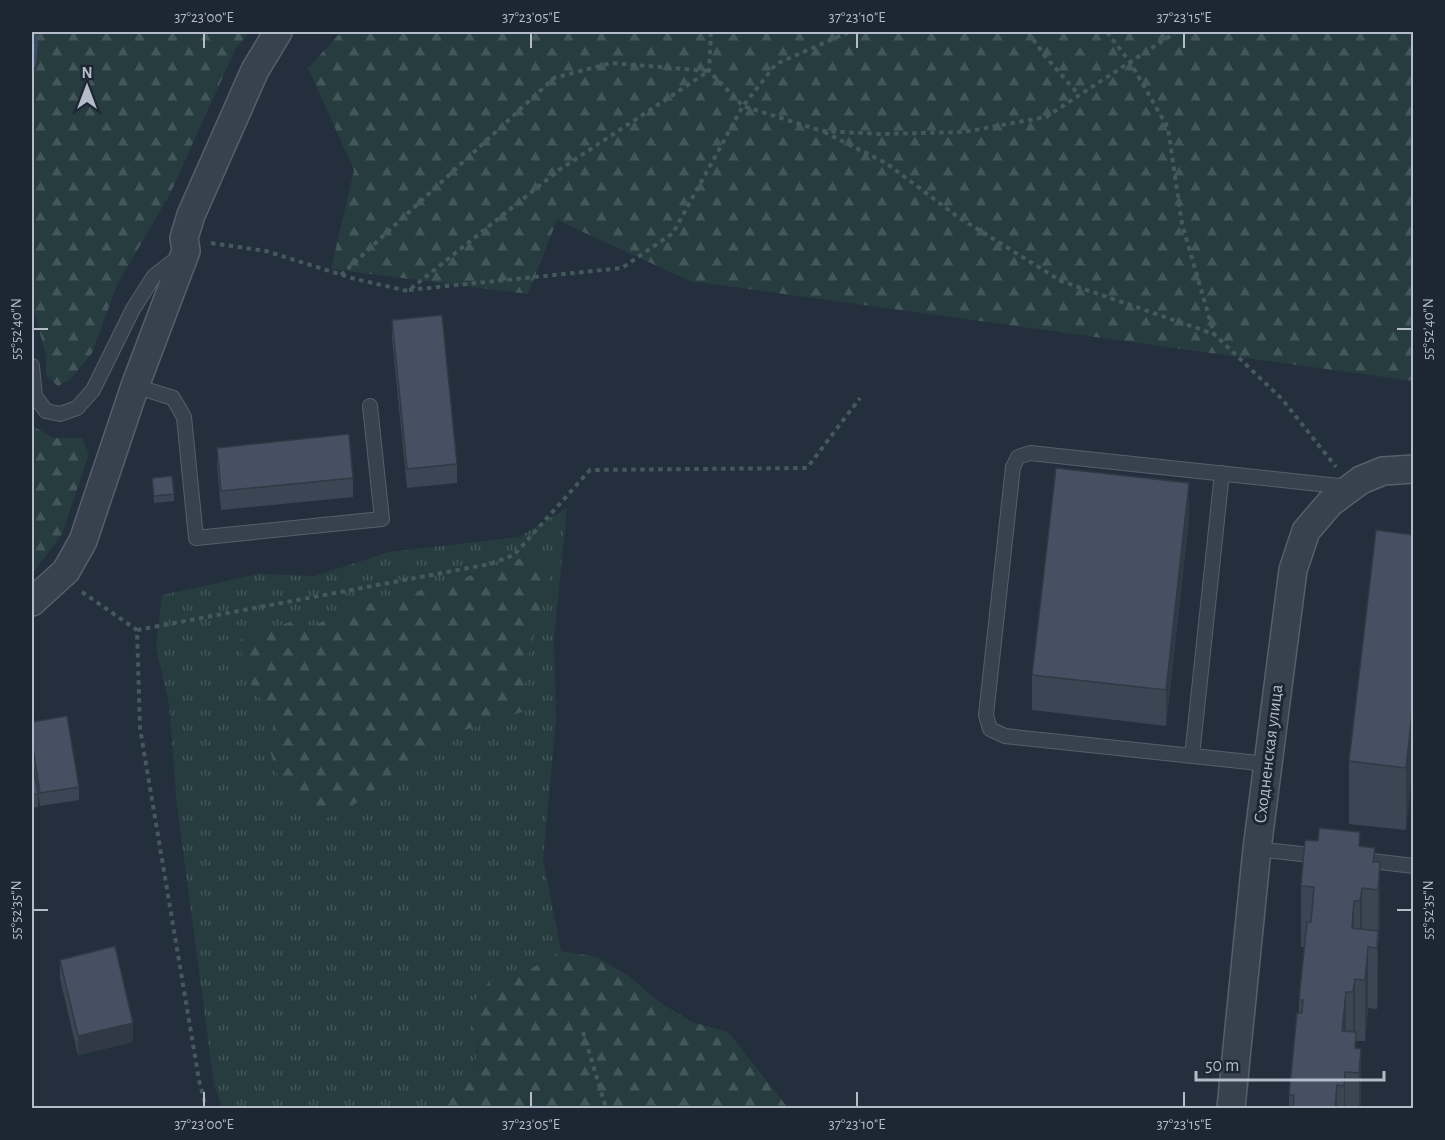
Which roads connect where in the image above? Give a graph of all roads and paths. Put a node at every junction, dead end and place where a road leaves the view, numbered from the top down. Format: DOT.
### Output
graph roads {
  1 [pos="278,32"];
  2 [pos="711,32"];
  3 [pos="849,32"];
  4 [pos="1028,32"];
  5 [pos="1107,32"];
  6 [pos="1176,32"];
  7 [pos="1130,62"];
  8 [pos="709,71"];
  9 [pos="1079,95"];
  10 [pos="743,106"];
  11 [pos="822,131"];
  12 [pos="185,245"];
  13 [pos="341,275"];
  14 [pos="408,291"];
  15 [pos="1214,334"];
  16 [pos="32,366"];
  17 [pos="135,386"];
  18 [pos="860,398"];
  19 [pos="370,406"];
  20 [pos="1413,469"];
  21 [pos="1222,473"];
  22 [pos="1352,487"];
  23 [pos="66,571"];
  24 [pos="32,602"];
  25 [pos="136,630"];
  26 [pos="1192,756"];
  27 [pos="1268,764"];
  28 [pos="1257,849"];
  29 [pos="1413,866"];
  30 [pos="582,1032"];
  31 [pos="206,1108"];
  32 [pos="606,1108"];
  33 [pos="1230,1108"];
  1 -- 12 [label="street"];
  2 -- 8 [label="path"];
  3 -- 10 [label="path"];
  4 -- 9 [label="path"];
  5 -- 7 [label="path"];
  6 -- 7 [label="path"];
  7 -- 9 [label="path"];
  7 -- 15 [label="path"];
  8 -- 10 [label="path"];
  8 -- 13 [label="path"];
  8 -- 14 [label="path"];
  9 -- 11 [label="path"];
  10 -- 11 [label="path"];
  10 -- 14 [label="path"];
  11 -- 15 [label="path"];
  12 -- 13 [label="path"];
  12 -- 16 [label="lane"];
  12 -- 17 [label="street"];
  13 -- 14 [label="path"];
  15 -- 22 [label="path"];
  17 -- 19 [label="lane"];
  17 -- 23 [label="street"];
  18 -- 25 [label="path"];
  20 -- 22 [label="street, Сходненская улица"];
  21 -- 22 [label="lane"];
  21 -- 26 [label="lane"];
  21 -- 26 [label="lane"];
  22 -- 27 [label="street, Сходненская улица"];
  23 -- 24 [label="street"];
  23 -- 25 [label="path"];
  25 -- 31 [label="path"];
  26 -- 27 [label="lane"];
  27 -- 28 [label="street, Сходненская улица"];
  28 -- 29 [label="lane"];
  28 -- 33 [label="street, Сходненская улица"];
  30 -- 32 [label="path"];
}
